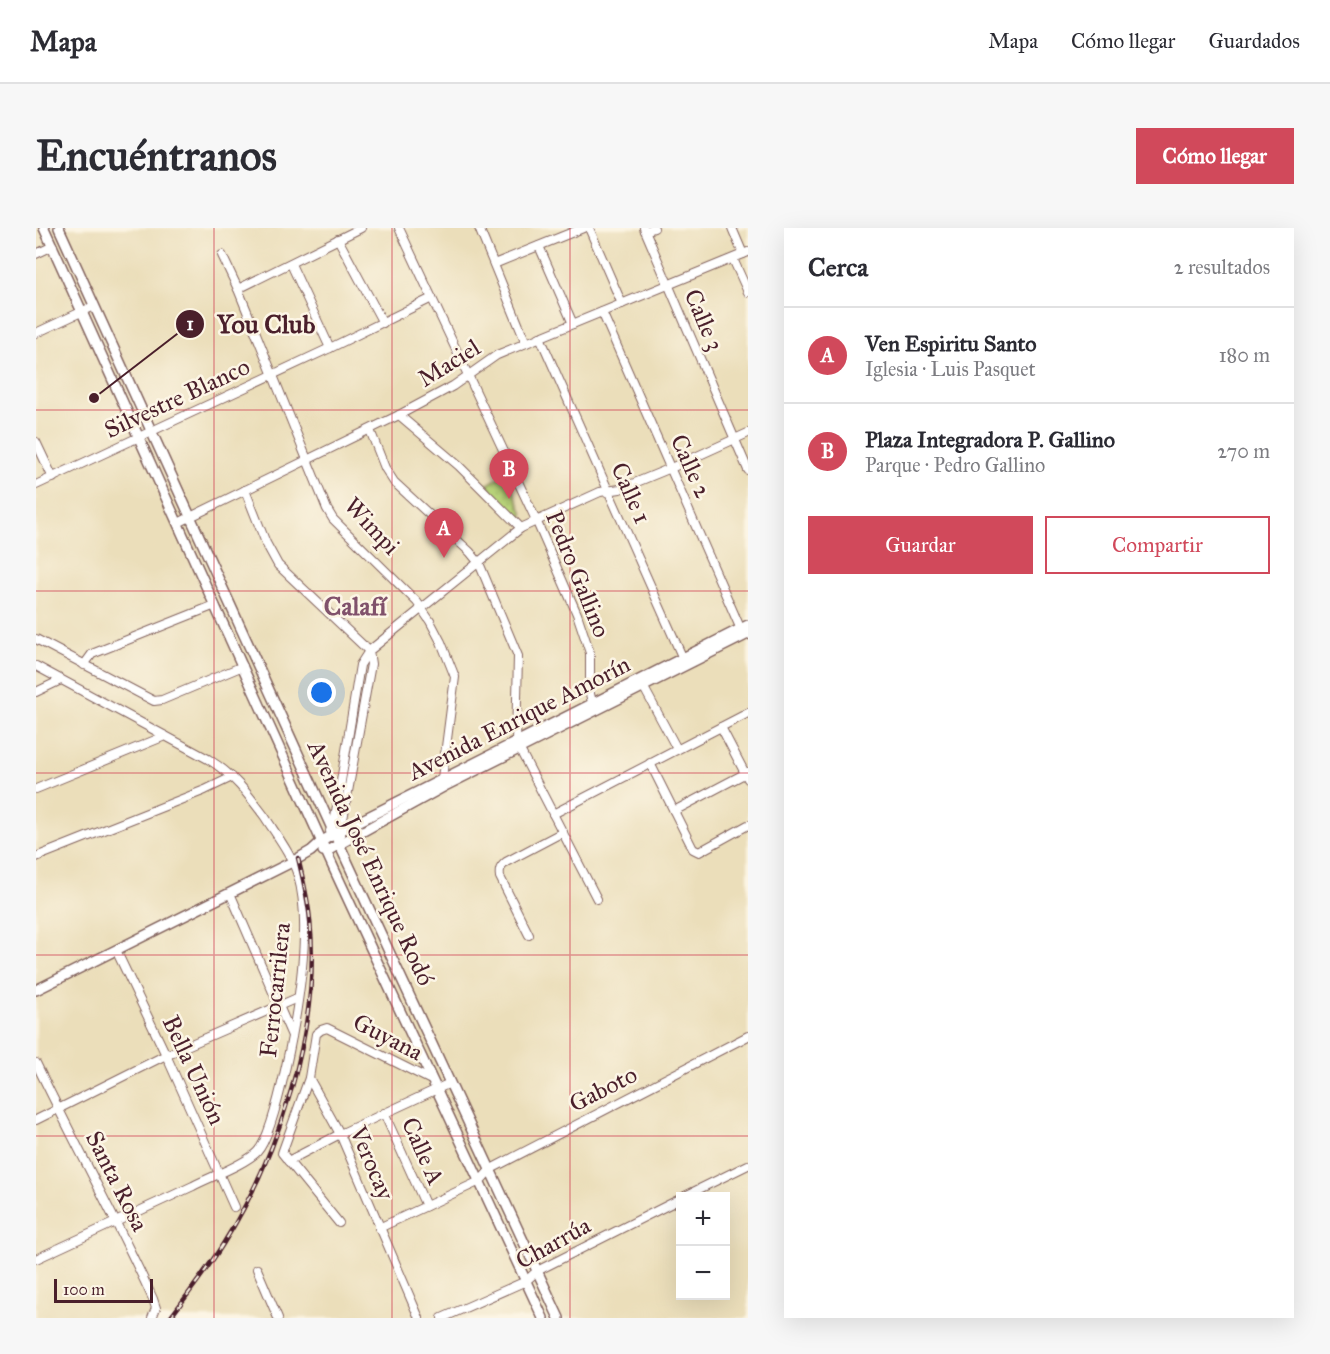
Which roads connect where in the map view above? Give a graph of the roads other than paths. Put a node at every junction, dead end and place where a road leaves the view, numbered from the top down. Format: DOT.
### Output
graph roads {
  1 [pos="44,228"];
  2 [pos="59,228"];
  3 [pos="361,228"];
  4 [pos="399,228"];
  5 [pos="479,228"];
  6 [pos="583,228"];
  7 [pos="589,228"];
  8 [pos="654,228"];
  9 [pos="732,228"];
  10 [pos="645,230"];
  11 [pos="338,239"];
  12 [pos="52,246"];
  13 [pos="539,246"];
  14 [pos="746,253"];
  15 [pos="36,254"];
  16 [pos="222,255"];
  17 [pos="733,259"];
  18 [pos="291,264"];
  19 [pos="494,264"];
  20 [pos="668,285"];
  21 [pos="238,289"];
  22 [pos="748,292"];
  23 [pos="432,298"];
  24 [pos="622,304"];
  25 [pos="94,306"];
  26 [pos="81,312"];
  27 [pos="602,312"];
  28 [pos="383,323"];
  29 [pos="573,324"];
  30 [pos="36,333"];
  31 [pos="540,338"];
  32 [pos="526,343"];
  33 [pos="330,348"];
  34 [pos="273,375"];
  35 [pos="468,375"];
  36 [pos="399,415"];
  37 [pos="370,430"];
  38 [pos="152,431"];
  39 [pos="748,433"];
  40 [pos="139,437"];
  41 [pos="734,439"];
  42 [pos="36,442"];
  43 [pos="309,460"];
  44 [pos="671,468"];
  45 [pos="748,470"];
  46 [pos="53,478"];
  47 [pos="36,485"];
  48 [pos="245,490"];
  49 [pos="609,490"];
  50 [pos="191,517"];
  51 [pos="536,520"];
  52 [pos="178,523"];
  53 [pos="521,528"];
  54 [pos="479,563"];
  55 [pos="215,605"];
  56 [pos="422,609"];
  57 [pos="745,631"];
  58 [pos="36,639"];
  59 [pos="369,651"];
  60 [pos="685,661"];
  61 [pos="84,665"];
  62 [pos="36,666"];
  63 [pos="243,666"];
  64 [pos="61,680"];
  65 [pos="641,683"];
  66 [pos="36,692"];
  67 [pos="593,707"];
  68 [pos="748,713"];
  69 [pos="721,727"];
  70 [pos="165,736"];
  71 [pos="518,745"];
  72 [pos="677,749"];
  73 [pos="650,763"];
  74 [pos="747,775"];
  75 [pos="232,777"];
  76 [pos="444,782"];
  77 [pos="36,789"];
  78 [pos="674,811"];
  79 [pos="553,814"];
  80 [pos="748,825"];
  81 [pos="563,832"];
  82 [pos="331,834"];
  83 [pos="340,843"];
  84 [pos="311,851"];
  85 [pos="327,851"];
  86 [pos="36,857"];
  87 [pos="292,862"];
  88 [pos="230,893"];
  89 [pos="597,899"];
  90 [pos="529,935"];
  91 [pos="116,950"];
  92 [pos="36,990"];
  93 [pos="297,998"];
  94 [pos="279,1007"];
  95 [pos="748,1036"];
  96 [pos="292,1037"];
  97 [pos="166,1055"];
  98 [pos="36,1063"];
  99 [pos="309,1078"];
  100 [pos="450,1083"];
  101 [pos="434,1085"];
  102 [pos="58,1109"];
  103 [pos="384,1113"];
  104 [pos="36,1120"];
  105 [pos="340,1134"];
  106 [pos="288,1161"];
  107 [pos="748,1165"];
  108 [pos="491,1169"];
  109 [pos="219,1173"];
  110 [pos="480,1181"];
  111 [pos="695,1192"];
  112 [pos="676,1202"];
  113 [pos="426,1206"];
  114 [pos="234,1207"];
  115 [pos="117,1221"];
  116 [pos="339,1223"];
  117 [pos="379,1228"];
  118 [pos="36,1259"];
  119 [pos="256,1269"];
  120 [pos="537,1271"];
  121 [pos="526,1281"];
  122 [pos="152,1318"];
  123 [pos="278,1318"];
  124 [pos="419,1318"];
  125 [pos="442,1318"];
  126 [pos="543,1318"];
  127 [pos="559,1318"];
  1 -- 12 [label="street, Avenida José Enrique Rodó"];
  2 -- 25 [label="street, Avenida José Enrique Rodó"];
  3 -- 11 [label="street"];
  4 -- 23 [label="street, Pedro Gallino"];
  5 -- 19 [label="street"];
  6 -- 13 [label="street"];
  7 -- 24 [label="street"];
  8 -- 10 [label="street"];
  9 -- 14 [label="street"];
  10 -- 20 [label="street"];
  11 -- 18 [label="street"];
  11 -- 28 [label="street"];
  12 -- 15 [label="street"];
  12 -- 26 [label="street, Avenida José Enrique Rodó"];
  13 -- 19 [label="street"];
  13 -- 29 [label="street"];
  14 -- 17 [label="street, Maciel"];
  16 -- 21 [label="street, Wimpi"];
  17 -- 20 [label="street, Maciel"];
  17 -- 22 [label="street"];
  18 -- 21 [label="street"];
  18 -- 33 [label="street"];
  19 -- 32 [label="street"];
  20 -- 24 [label="street, Maciel"];
  20 -- 41 [label="street, Calle 3"];
  21 -- 34 [label="street, Wimpi"];
  23 -- 28 [label="street, Silvestre Blanco"];
  23 -- 35 [label="street, Pedro Gallino"];
  24 -- 27 [label="street, Maciel"];
  25 -- 26 [label="street"];
  25 -- 38 [label="street, Avenida José Enrique Rodó"];
  26 -- 30 [label="street"];
  26 -- 40 [label="street, Avenida José Enrique Rodó"];
  27 -- 29 [label="street, Maciel"];
  27 -- 44 [label="street, Calle 2"];
  28 -- 33 [label="street, Silvestre Blanco"];
  29 -- 31 [label="street, Maciel"];
  31 -- 32 [label="street, Maciel"];
  31 -- 49 [label="street, Calle 1"];
  32 -- 35 [label="street, Maciel"];
  33 -- 34 [label="street, Silvestre Blanco"];
  34 -- 38 [label="street, Silvestre Blanco"];
  34 -- 43 [label="street, Wimpi"];
  35 -- 36 [label="street, Maciel"];
  35 -- 51 [label="street, Pedro Gallino"];
  36 -- 37 [label="street, Maciel"];
  36 -- 53 [label="street"];
  37 -- 43 [label="street, Maciel"];
  37 -- 54 [label="street"];
  38 -- 40 [label="street, Silvestre Blanco"];
  38 -- 50 [label="street, Avenida José Enrique Rodó"];
  39 -- 41 [label="street"];
  40 -- 46 [label="street, Silvestre Blanco"];
  40 -- 52 [label="street, Avenida José Enrique Rodó"];
  41 -- 44 [label="street"];
  41 -- 45 [label="street, Calle 3"];
  42 -- 46 [label="street"];
  43 -- 48 [label="street, Maciel"];
  43 -- 56 [label="street, Wimpi"];
  44 -- 49 [label="street"];
  44 -- 57 [label="street, Calle 2"];
  46 -- 47 [label="street, Silvestre Blanco"];
  48 -- 50 [label="street, Maciel"];
  48 -- 59 [label="street"];
  49 -- 51 [label="street"];
  49 -- 60 [label="street, Calle 1"];
  50 -- 52 [label="street, Maciel"];
  50 -- 82 [label="street, Avenida José Enrique Rodó"];
  51 -- 53 [label="street"];
  51 -- 67 [label="street, Pedro Gallino"];
  52 -- 55 [label="street, Avenida José Enrique Rodó"];
  53 -- 54 [label="street"];
  54 -- 56 [label="street"];
  54 -- 71 [label="street"];
  55 -- 61 [label="street"];
  55 -- 63 [label="street, Avenida José Enrique Rodó"];
  56 -- 59 [label="street"];
  56 -- 76 [label="street, Wimpi"];
  57 -- 60 [label="street, Avenida Enrique Amorín"];
  58 -- 61 [label="street"];
  59 -- 82 [label="street"];
  60 -- 65 [label="street, Avenida Enrique Amorín"];
  61 -- 63 [label="street"];
  62 -- 64 [label="street, Ferrocarrilera"];
  63 -- 82 [label="street, Avenida José Enrique Rodó"];
  64 -- 66 [label="street"];
  64 -- 70 [label="street, Ferrocarrilera"];
  65 -- 67 [label="street, Avenida Enrique Amorín"];
  65 -- 72 [label="street"];
  67 -- 71 [label="street, Avenida Enrique Amorín"];
  68 -- 69 [label="street"];
  69 -- 72 [label="street"];
  69 -- 74 [label="street"];
  70 -- 75 [label="street, Ferrocarrilera"];
  70 -- 77 [label="street"];
  71 -- 76 [label="street, Avenida Enrique Amorín"];
  71 -- 79 [label="street"];
  72 -- 73 [label="street"];
  73 -- 78 [label="street"];
  73 -- 79 [label="street"];
  74 -- 78 [label="street"];
  75 -- 86 [label="street"];
  75 -- 87 [label="street, Ferrocarrilera"];
  76 -- 82 [label="street, Avenida Enrique Amorín"];
  76 -- 83 [label="street, Avenida Enrique Amorín"];
  78 -- 80 [label="street"];
  79 -- 81 [label="street"];
  81 -- 89 [label="street"];
  81 -- 90 [label="street"];
  82 -- 83 [label="street, Avenida José Enrique Rodó"];
  82 -- 84 [label="street, Avenida Enrique Amorín"];
  82 -- 85 [label="street, Avenida José Enrique Rodó"];
  83 -- 85 [label="street, Avenida Enrique Amorín"];
  83 -- 100 [label="street, Avenida José Enrique Rodó"];
  84 -- 85 [label="street"];
  84 -- 87 [label="street, Avenida Enrique Amorín"];
  85 -- 101 [label="street, Avenida José Enrique Rodó"];
  87 -- 88 [label="street, Avenida Enrique Amorín"];
  87 -- 93 [label="street, Ferrocarrilera"];
  88 -- 91 [label="street, Avenida Enrique Amorín"];
  88 -- 94 [label="street"];
  91 -- 92 [label="street, Avenida Enrique Amorín"];
  91 -- 97 [label="street, Bella Unión"];
  93 -- 94 [label="street"];
  93 -- 96 [label="street, Ferrocarrilera"];
  94 -- 96 [label="street"];
  94 -- 97 [label="street"];
  95 -- 108 [label="street, Gaboto"];
  96 -- 109 [label="street, Ferrocarrilera"];
  97 -- 102 [label="street"];
  97 -- 109 [label="street, Bella Unión"];
  98 -- 102 [label="street, Santa Rosa"];
  99 -- 101 [label="street, Guyana"];
  99 -- 105 [label="street, Verocay"];
  99 -- 106 [label="street"];
  100 -- 101 [label="street"];
  100 -- 108 [label="street, Avenida José Enrique Rodó"];
  101 -- 103 [label="street"];
  101 -- 110 [label="street, Avenida José Enrique Rodó"];
  102 -- 104 [label="street"];
  102 -- 115 [label="street, Santa Rosa"];
  103 -- 105 [label="street"];
  103 -- 113 [label="street, Calle A"];
  105 -- 106 [label="street"];
  105 -- 117 [label="street, Verocay"];
  106 -- 116 [label="street"];
  107 -- 111 [label="street"];
  108 -- 110 [label="street, Gaboto"];
  108 -- 120 [label="street, Avenida José Enrique Rodó"];
  109 -- 114 [label="street, Bella Unión"];
  109 -- 115 [label="street, Ferrocarrilera"];
  110 -- 113 [label="street"];
  110 -- 121 [label="street, Avenida José Enrique Rodó"];
  112 -- 120 [label="street, Charrúa"];
  113 -- 117 [label="street"];
  115 -- 118 [label="street, Ferrocarrilera"];
  115 -- 122 [label="street, Santa Rosa"];
  117 -- 124 [label="street, Verocay"];
  119 -- 123 [label="street"];
  120 -- 121 [label="street, Charrúa"];
  120 -- 127 [label="street, Avenida José Enrique Rodó"];
  121 -- 125 [label="street, Charrúa"];
  121 -- 126 [label="street, Avenida José Enrique Rodó"];
}
